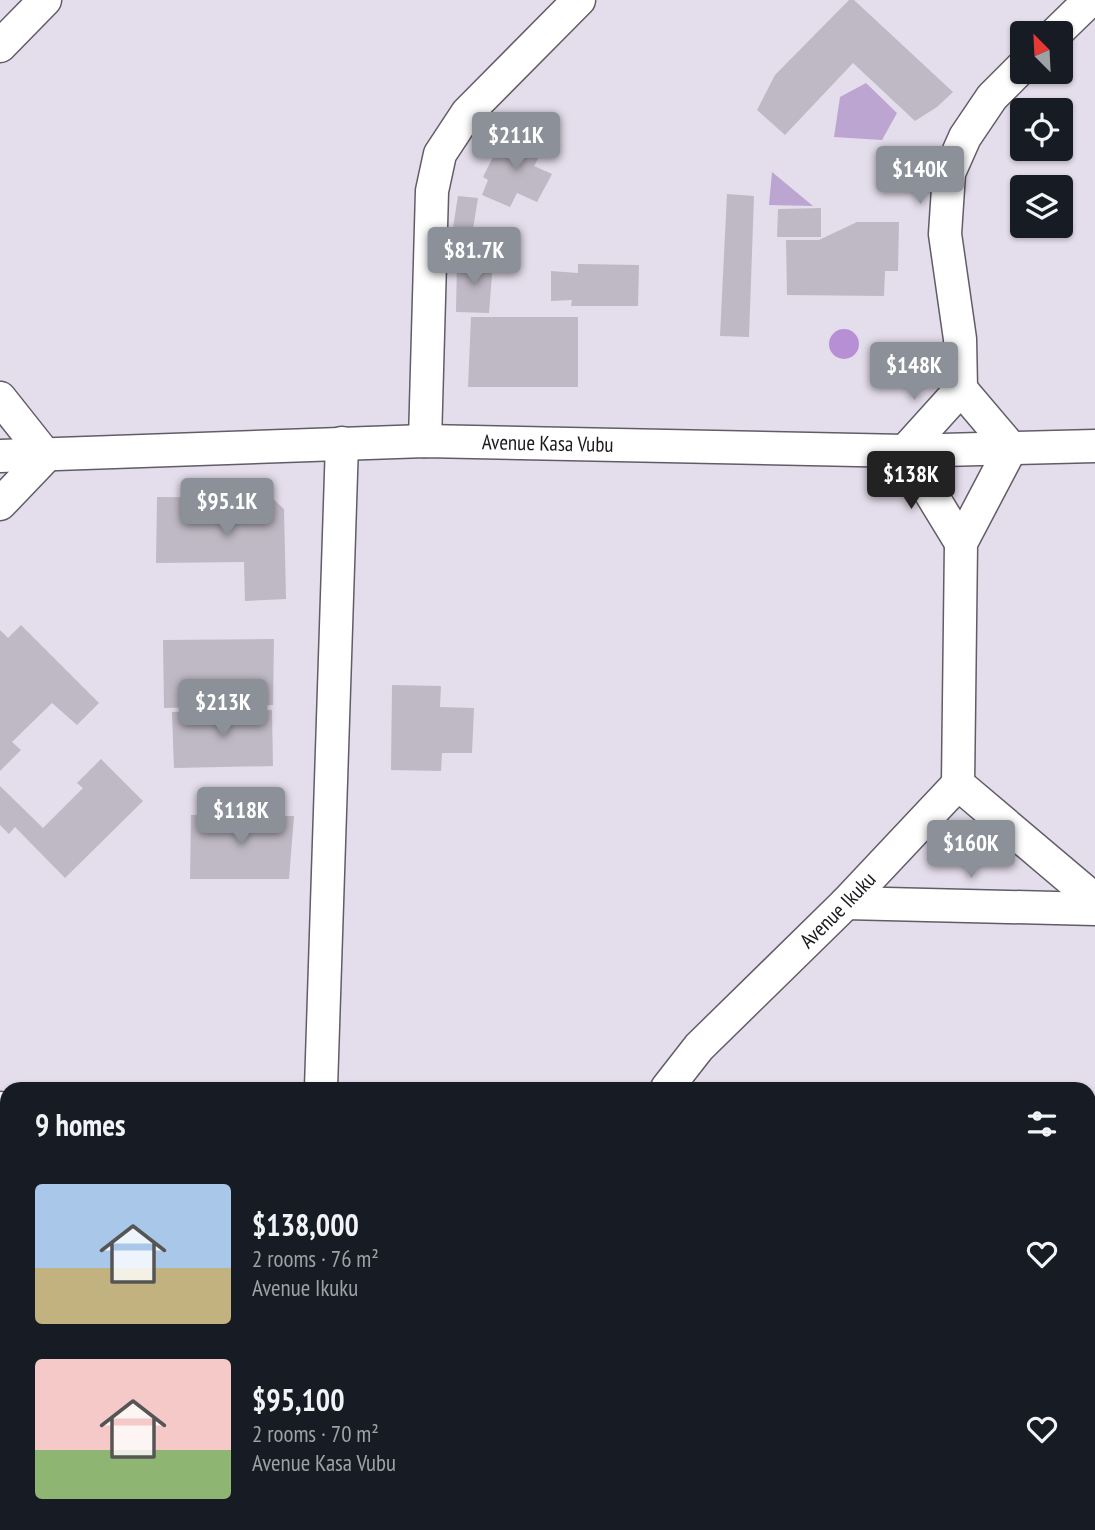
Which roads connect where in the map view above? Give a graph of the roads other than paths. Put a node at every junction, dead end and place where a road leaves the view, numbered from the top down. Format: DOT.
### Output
graph roads {
  1 [pos="45,0"];
  2 [pos="579,0"];
  3 [pos="1090,0"];
  4 [pos="1068,21"];
  5 [pos="0,46"];
  6 [pos="1010,79"];
  7 [pos="961,389"];
  8 [pos="0,398"];
  9 [pos="425,441"];
  10 [pos="342,443"];
  11 [pos="1095,446"];
  12 [pos="1011,448"];
  13 [pos="905,451"];
  14 [pos="0,456"];
  15 [pos="46,456"];
  16 [pos="0,504"];
  17 [pos="961,543"];
  18 [pos="958,784"];
  19 [pos="1095,900"];
  20 [pos="846,904"];
  21 [pos="1095,909"];
  22 [pos="321,1082"];
  23 [pos="672,1082"];
  1 -- 5 [label="street"];
  2 -- 9 [label="street"];
  3 -- 4 [label="street"];
  6 -- 7 [label="street"];
  7 -- 12 [label="street"];
  7 -- 13 [label="street"];
  8 -- 15 [label="street"];
  9 -- 10 [label="street, Avenue Kasa Vubu"];
  9 -- 13 [label="street, Avenue Kasa Vubu"];
  10 -- 15 [label="street, Avenue Kasa Vubu"];
  10 -- 22 [label="street"];
  11 -- 12 [label="street, Avenue Kasa Vubu"];
  12 -- 13 [label="street, Avenue Kasa Vubu"];
  12 -- 17 [label="street"];
  13 -- 17 [label="street"];
  14 -- 15 [label="street, Avenue Kasa Vubu"];
  15 -- 16 [label="street"];
  17 -- 18 [label="street"];
  18 -- 19 [label="street"];
  18 -- 20 [label="street, Avenue Ikuku"];
  20 -- 21 [label="street"];
  20 -- 23 [label="street, Avenue Ikuku"];
}
